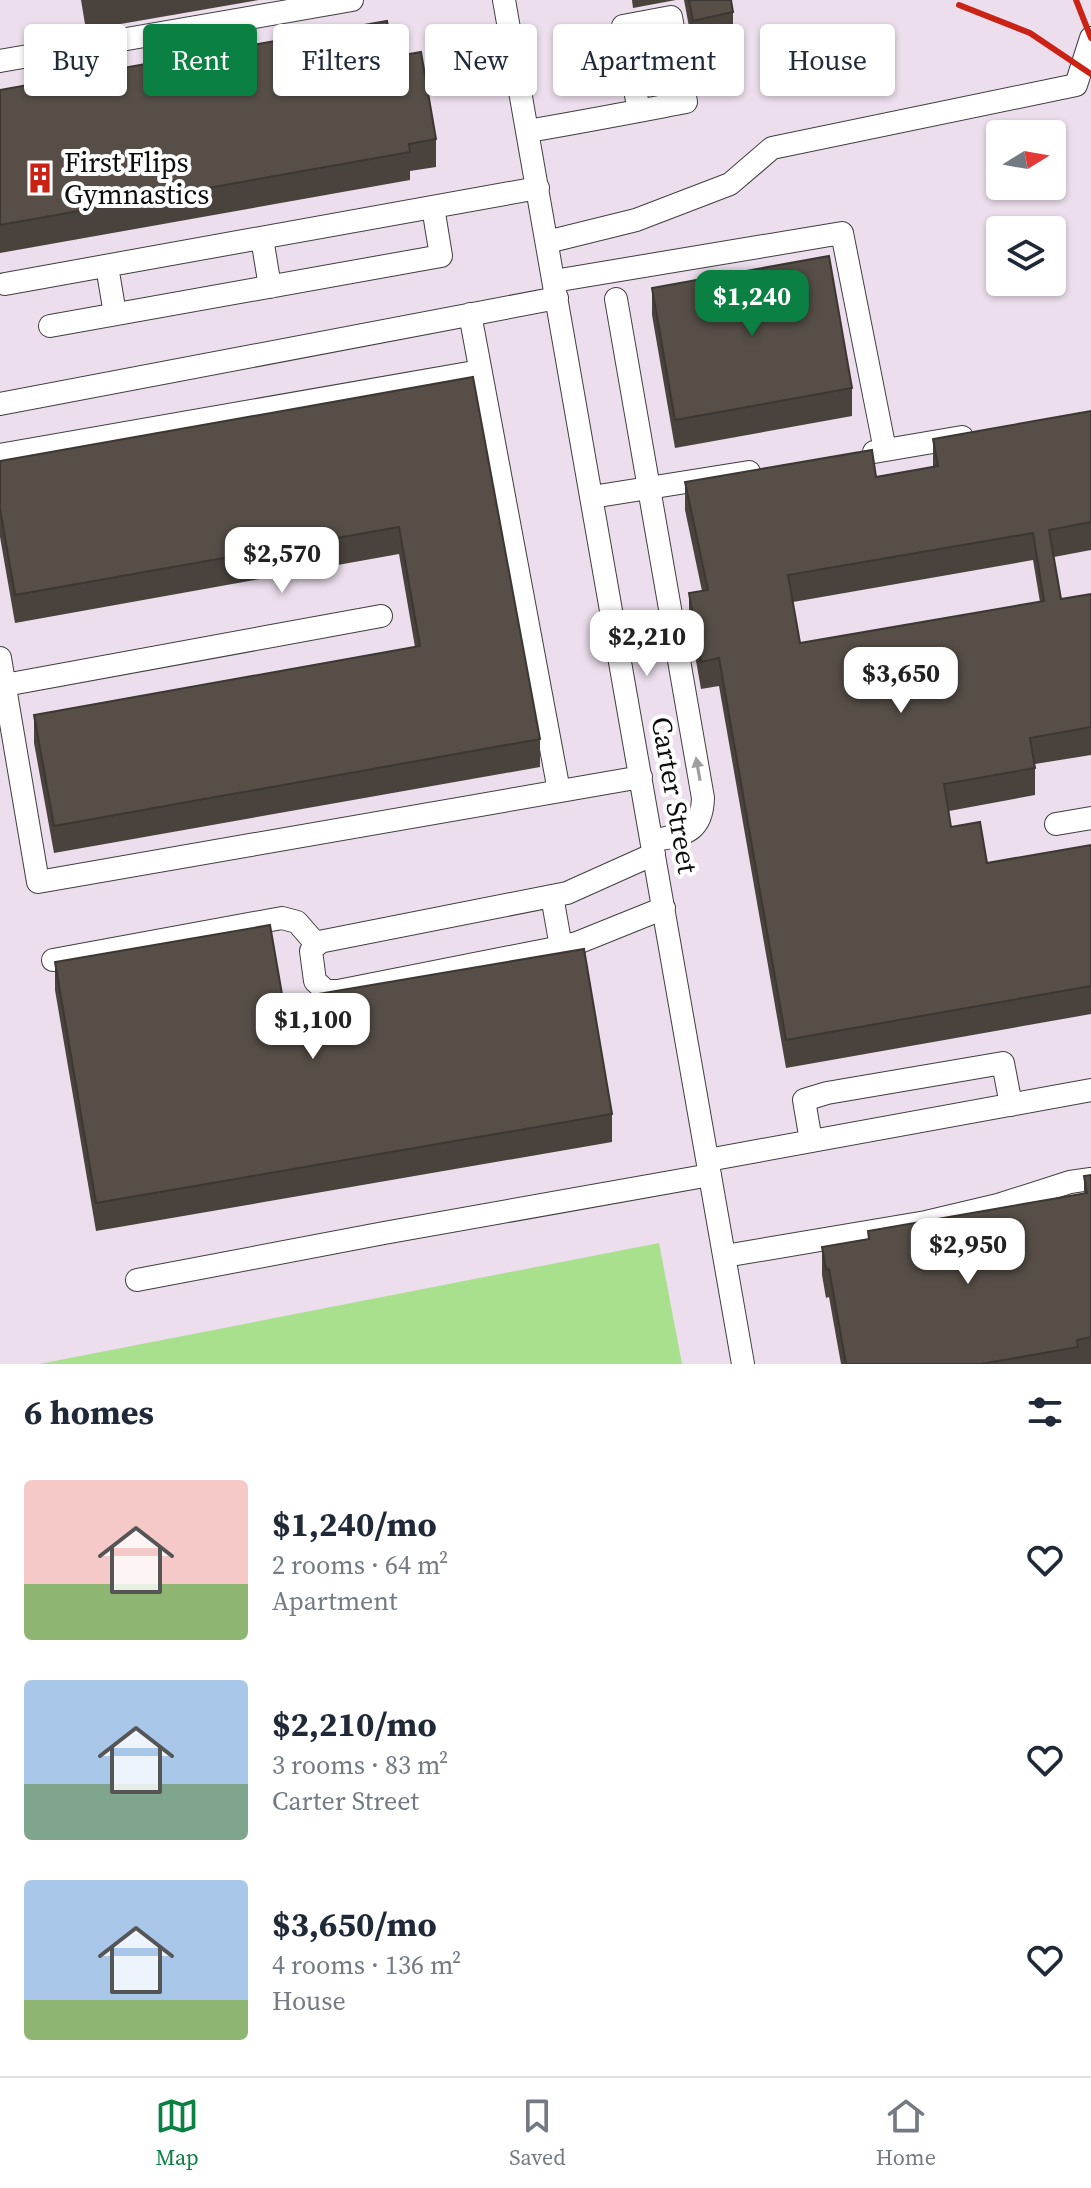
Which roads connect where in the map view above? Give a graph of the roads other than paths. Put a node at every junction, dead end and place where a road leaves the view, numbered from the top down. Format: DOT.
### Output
graph roads {
  1 [pos="352,0"];
  2 [pos="504,0"];
  3 [pos="1091,38"];
  4 [pos="0,61"];
  5 [pos="639,111"];
  6 [pos="528,131"];
  7 [pos="538,188"];
  8 [pos="433,207"];
  9 [pos="262,238"];
  10 [pos="547,242"];
  11 [pos="107,266"];
  12 [pos="5,284"];
  13 [pos="270,287"];
  14 [pos="556,289"];
  15 [pos="616,299"];
  16 [pos="115,314"];
  17 [pos="470,314"];
  18 [pos="50,326"];
  19 [pos="480,371"];
  20 [pos="0,404"];
  21 [pos="988,433"];
  22 [pos="885,450"];
  23 [pos="0,455"];
  24 [pos="854,455"];
  25 [pos="775,468"];
  26 [pos="650,488"];
  27 [pos="592,497"];
  28 [pos="381,616"];
  29 [pos="0,658"];
  30 [pos="5,685"];
  31 [pos="641,777"];
  32 [pos="559,791"];
  33 [pos="1091,818"];
  34 [pos="1056,824"];
  35 [pos="653,847"];
  36 [pos="552,896"];
  37 [pos="664,908"];
  38 [pos="317,945"];
  39 [pos="561,947"];
  40 [pos="53,960"];
  41 [pos="1091,1090"];
  42 [pos="1011,1105"];
  43 [pos="811,1141"];
  44 [pos="709,1167"];
  45 [pos="1091,1179"];
  46 [pos="725,1256"];
  47 [pos="137,1280"];
  48 [pos="743,1364"];
  1 -- 4 [label="street"];
  2 -- 6 [label="street, Carter Street"];
  3 -- 10 [label="street"];
  5 -- 6 [label="street"];
  6 -- 7 [label="street, Carter Street"];
  7 -- 8 [label="street"];
  7 -- 10 [label="street, Carter Street"];
  8 -- 9 [label="street"];
  8 -- 13 [label="street"];
  9 -- 11 [label="street"];
  9 -- 13 [label="street"];
  10 -- 14 [label="street, Carter Street"];
  11 -- 12 [label="street"];
  11 -- 16 [label="street"];
  13 -- 16 [label="street"];
  14 -- 17 [label="street"];
  14 -- 22 [label="street"];
  14 -- 27 [label="street, Carter Street"];
  15 -- 26 [label="street"];
  16 -- 18 [label="street"];
  17 -- 19 [label="street"];
  17 -- 20 [label="street"];
  19 -- 23 [label="street"];
  19 -- 32 [label="street"];
  21 -- 22 [label="street"];
  22 -- 24 [label="street"];
  25 -- 26 [label="street"];
  26 -- 27 [label="street"];
  35 -- 26 [label="street, one-way"];
  27 -- 31 [label="street, Carter Street"];
  28 -- 30 [label="street"];
  29 -- 30 [label="street"];
  30 -- 32 [label="street"];
  31 -- 32 [label="street"];
  31 -- 35 [label="street, Carter Street"];
  33 -- 34 [label="street"];
  35 -- 36 [label="street"];
  35 -- 37 [label="street, Carter Street"];
  36 -- 38 [label="street"];
  36 -- 39 [label="street"];
  37 -- 39 [label="street"];
  37 -- 44 [label="street, Carter Street"];
  38 -- 39 [label="street"];
  38 -- 40 [label="street"];
  41 -- 42 [label="street"];
  42 -- 43 [label="street"];
  42 -- 43 [label="street"];
  43 -- 44 [label="street"];
  44 -- 46 [label="street, Carter Street"];
  44 -- 47 [label="street"];
  45 -- 46 [label="street"];
  46 -- 48 [label="street, Carter Street"];
}
